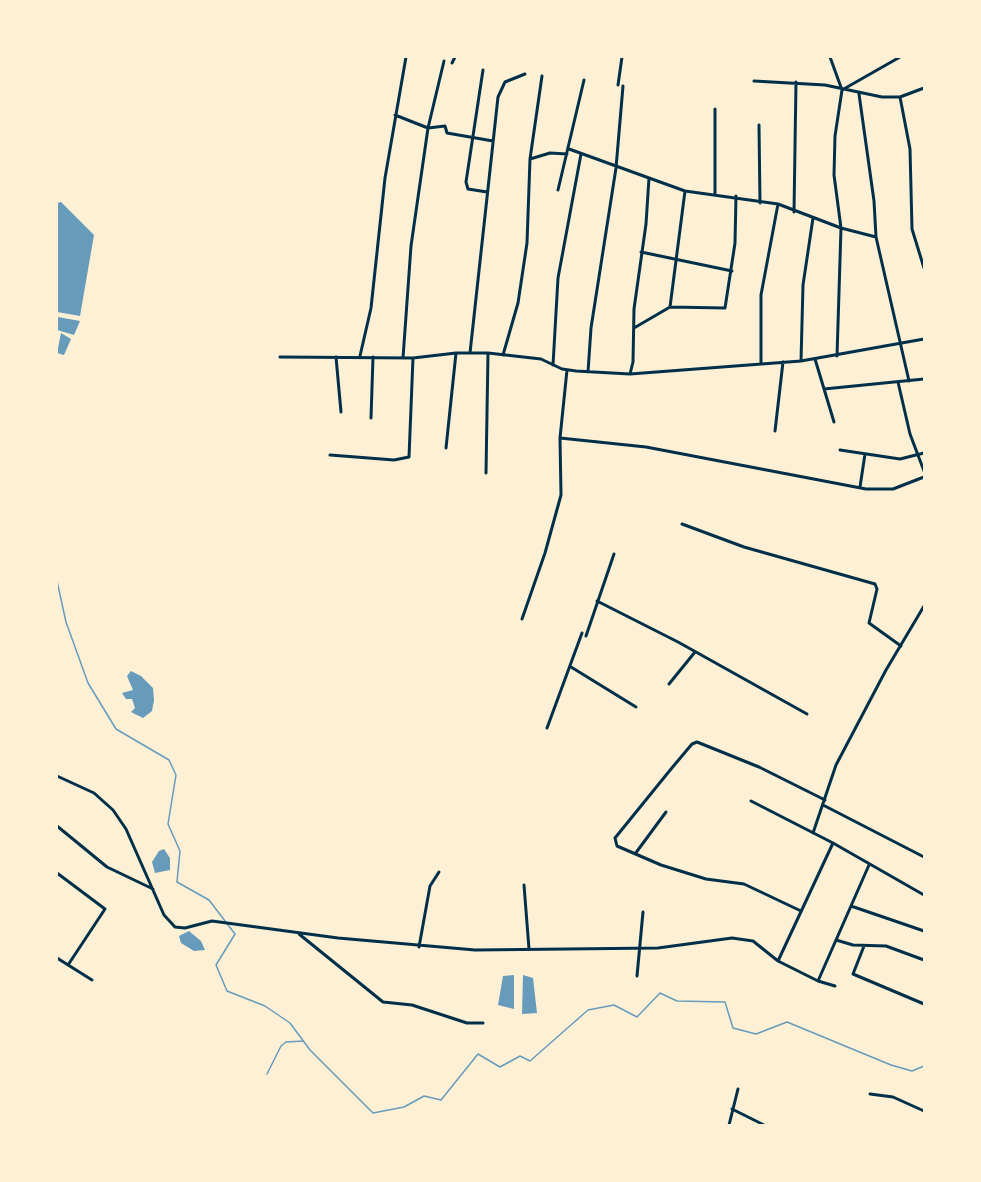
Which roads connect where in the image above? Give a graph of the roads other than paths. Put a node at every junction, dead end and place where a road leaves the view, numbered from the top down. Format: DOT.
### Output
graph roads {
  1 [pos="406,57"];
  2 [pos="455,57"];
  3 [pos="622,57"];
  4 [pos="830,57"];
  5 [pos="900,57"];
  6 [pos="444,61"];
  7 [pos="452,63"];
  8 [pos="483,70"];
  9 [pos="525,74"];
  10 [pos="542,76"];
  11 [pos="584,80"];
  12 [pos="754,81"];
  13 [pos="796,82"];
  14 [pos="924,88"];
  15 [pos="842,90"];
  16 [pos="860,94"];
  17 [pos="900,97"];
  18 [pos="715,109"];
  19 [pos="395,116"];
  20 [pos="759,124"];
  21 [pos="428,128"];
  22 [pos="473,137"];
  23 [pos="493,141"];
  24 [pos="569,148"];
  25 [pos="567,154"];
  26 [pos="581,154"];
  27 [pos="530,159"];
  28 [pos="616,168"];
  29 [pos="649,178"];
  30 [pos="558,190"];
  31 [pos="685,190"];
  32 [pos="487,192"];
  33 [pos="715,194"];
  34 [pos="736,196"];
  35 [pos="760,202"];
  36 [pos="778,204"];
  37 [pos="794,212"];
  38 [pos="813,218"];
  39 [pos="841,228"];
  40 [pos="876,237"];
  41 [pos="641,252"];
  42 [pos="675,259"];
  43 [pos="924,268"];
  44 [pos="732,271"];
  45 [pos="670,307"];
  46 [pos="634,328"];
  47 [pos="924,339"];
  48 [pos="902,344"];
  49 [pos="456,353"];
  50 [pos="470,353"];
  51 [pos="489,354"];
  52 [pos="502,355"];
  53 [pos="360,356"];
  54 [pos="837,356"];
  55 [pos="280,357"];
  56 [pos="336,357"];
  57 [pos="374,357"];
  58 [pos="403,358"];
  59 [pos="413,358"];
  60 [pos="815,359"];
  61 [pos="801,361"];
  62 [pos="783,362"];
  63 [pos="761,364"];
  64 [pos="553,365"];
  65 [pos="567,370"];
  66 [pos="588,372"];
  67 [pos="630,374"];
  68 [pos="924,379"];
  69 [pos="909,381"];
  70 [pos="898,382"];
  71 [pos="824,389"];
  72 [pos="341,412"];
  73 [pos="371,418"];
  74 [pos="834,422"];
  75 [pos="775,432"];
  76 [pos="560,438"];
  77 [pos="446,448"];
  78 [pos="840,450"];
  79 [pos="924,453"];
  80 [pos="865,454"];
  81 [pos="330,455"];
  82 [pos="918,456"];
  83 [pos="924,471"];
  84 [pos="486,473"];
  85 [pos="924,477"];
  86 [pos="860,487"];
  87 [pos="682,524"];
  88 [pos="615,554"];
  89 [pos="597,601"];
  90 [pos="924,606"];
  91 [pos="522,619"];
  92 [pos="582,633"];
  93 [pos="586,636"];
  94 [pos="901,646"];
  95 [pos="694,652"];
  96 [pos="571,668"];
  97 [pos="669,684"];
  98 [pos="636,707"];
  99 [pos="807,714"];
  100 [pos="547,728"];
  101 [pos="57,776"];
  102 [pos="825,800"];
  103 [pos="751,801"];
  104 [pos="823,805"];
  105 [pos="666,812"];
  106 [pos="57,826"];
  107 [pos="813,833"];
  108 [pos="833,843"];
  109 [pos="635,854"];
  110 [pos="924,857"];
  111 [pos="869,865"];
  112 [pos="439,872"];
  113 [pos="57,873"];
  114 [pos="524,885"];
  115 [pos="153,889"];
  116 [pos="924,895"];
  117 [pos="851,906"];
  118 [pos="801,911"];
  119 [pos="643,912"];
  120 [pos="924,930"];
  121 [pos="298,932"];
  122 [pos="836,940"];
  123 [pos="864,946"];
  124 [pos="419,947"];
  125 [pos="640,948"];
  126 [pos="529,949"];
  127 [pos="57,958"];
  128 [pos="924,960"];
  129 [pos="778,961"];
  130 [pos="68,965"];
  131 [pos="637,976"];
  132 [pos="92,980"];
  133 [pos="818,981"];
  134 [pos="836,986"];
  135 [pos="924,1004"];
  136 [pos="483,1023"];
  137 [pos="738,1089"];
  138 [pos="870,1094"];
  139 [pos="732,1109"];
  140 [pos="924,1111"];
  141 [pos="729,1125"];
  142 [pos="764,1125"];
  1 -- 19 [label="street"];
  2 -- 7 [label="street"];
  3 -- 28 [label="street"];
  4 -- 15 [label="street"];
  5 -- 15 [label="street"];
  6 -- 21 [label="street"];
  8 -- 22 [label="street"];
  9 -- 23 [label="street"];
  10 -- 27 [label="street"];
  11 -- 24 [label="street"];
  12 -- 13 [label="street"];
  13 -- 15 [label="street"];
  13 -- 37 [label="street"];
  14 -- 17 [label="street"];
  15 -- 16 [label="street"];
  15 -- 39 [label="street"];
  16 -- 17 [label="street"];
  16 -- 40 [label="street"];
  17 -- 43 [label="street"];
  18 -- 33 [label="street"];
  19 -- 21 [label="street"];
  19 -- 53 [label="street"];
  20 -- 35 [label="street"];
  21 -- 22 [label="street"];
  21 -- 58 [label="street"];
  22 -- 23 [label="street"];
  22 -- 32 [label="street"];
  23 -- 32 [label="street"];
  24 -- 25 [label="street"];
  24 -- 26 [label="street"];
  25 -- 27 [label="street"];
  25 -- 30 [label="street"];
  26 -- 28 [label="street"];
  26 -- 64 [label="street"];
  27 -- 52 [label="street"];
  28 -- 29 [label="street"];
  28 -- 66 [label="street"];
  29 -- 31 [label="street"];
  29 -- 41 [label="street"];
  31 -- 33 [label="street"];
  31 -- 42 [label="street"];
  32 -- 50 [label="street"];
  33 -- 34 [label="street"];
  34 -- 35 [label="street"];
  34 -- 44 [label="street"];
  35 -- 36 [label="street"];
  36 -- 37 [label="street"];
  36 -- 63 [label="street"];
  37 -- 38 [label="street"];
  38 -- 39 [label="street"];
  38 -- 61 [label="street"];
  39 -- 40 [label="street"];
  39 -- 54 [label="street"];
  40 -- 48 [label="street"];
  41 -- 42 [label="street"];
  41 -- 46 [label="street"];
  42 -- 44 [label="street"];
  42 -- 45 [label="street"];
  44 -- 45 [label="street"];
  45 -- 46 [label="street"];
  46 -- 67 [label="street"];
  47 -- 48 [label="street"];
  48 -- 54 [label="street"];
  48 -- 69 [label="street"];
  49 -- 50 [label="street"];
  49 -- 59 [label="street"];
  49 -- 77 [label="street"];
  50 -- 51 [label="street"];
  51 -- 52 [label="street"];
  51 -- 84 [label="street"];
  52 -- 64 [label="street"];
  53 -- 56 [label="street"];
  53 -- 57 [label="street"];
  54 -- 60 [label="street"];
  55 -- 56 [label="street"];
  56 -- 72 [label="street"];
  57 -- 58 [label="street"];
  57 -- 73 [label="street"];
  58 -- 59 [label="street"];
  59 -- 81 [label="street"];
  60 -- 61 [label="street"];
  60 -- 71 [label="street"];
  61 -- 62 [label="street"];
  62 -- 63 [label="street"];
  62 -- 75 [label="street"];
  63 -- 67 [label="street"];
  64 -- 65 [label="street"];
  65 -- 66 [label="street"];
  65 -- 76 [label="street"];
  66 -- 67 [label="street"];
  68 -- 69 [label="street"];
  69 -- 70 [label="street"];
  70 -- 71 [label="street"];
  70 -- 82 [label="street"];
  71 -- 74 [label="street"];
  76 -- 86 [label="street"];
  76 -- 91 [label="street"];
  78 -- 80 [label="street"];
  79 -- 82 [label="street"];
  80 -- 82 [label="street"];
  80 -- 86 [label="street"];
  82 -- 83 [label="street"];
  85 -- 86 [label="street"];
  87 -- 94 [label="street"];
  88 -- 89 [label="street"];
  89 -- 93 [label="street"];
  89 -- 95 [label="street"];
  90 -- 94 [label="street"];
  92 -- 96 [label="street"];
  94 -- 102 [label="street"];
  95 -- 97 [label="street"];
  95 -- 99 [label="street"];
  96 -- 98 [label="street"];
  96 -- 100 [label="street"];
  101 -- 115 [label="street"];
  102 -- 104 [label="street"];
  102 -- 109 [label="street"];
  103 -- 107 [label="street"];
  104 -- 107 [label="street"];
  104 -- 110 [label="street"];
  105 -- 109 [label="street"];
  106 -- 115 [label="street"];
  107 -- 108 [label="street"];
  108 -- 111 [label="street"];
  108 -- 118 [label="street"];
  109 -- 118 [label="street"];
  111 -- 116 [label="street"];
  111 -- 117 [label="street"];
  112 -- 124 [label="street"];
  113 -- 130 [label="street"];
  114 -- 126 [label="street"];
  115 -- 121 [label="street"];
  117 -- 120 [label="street"];
  117 -- 122 [label="street"];
  118 -- 129 [label="street"];
  119 -- 125 [label="street"];
  121 -- 124 [label="street"];
  121 -- 136 [label="street"];
  122 -- 123 [label="street"];
  122 -- 133 [label="street"];
  123 -- 128 [label="street"];
  123 -- 135 [label="street"];
  124 -- 126 [label="street"];
  125 -- 126 [label="street"];
  125 -- 129 [label="street"];
  125 -- 131 [label="street"];
  127 -- 130 [label="street"];
  129 -- 133 [label="street"];
  130 -- 132 [label="street"];
  133 -- 134 [label="street"];
  137 -- 139 [label="street"];
  138 -- 140 [label="street"];
  139 -- 141 [label="street"];
  139 -- 142 [label="street"];
}
